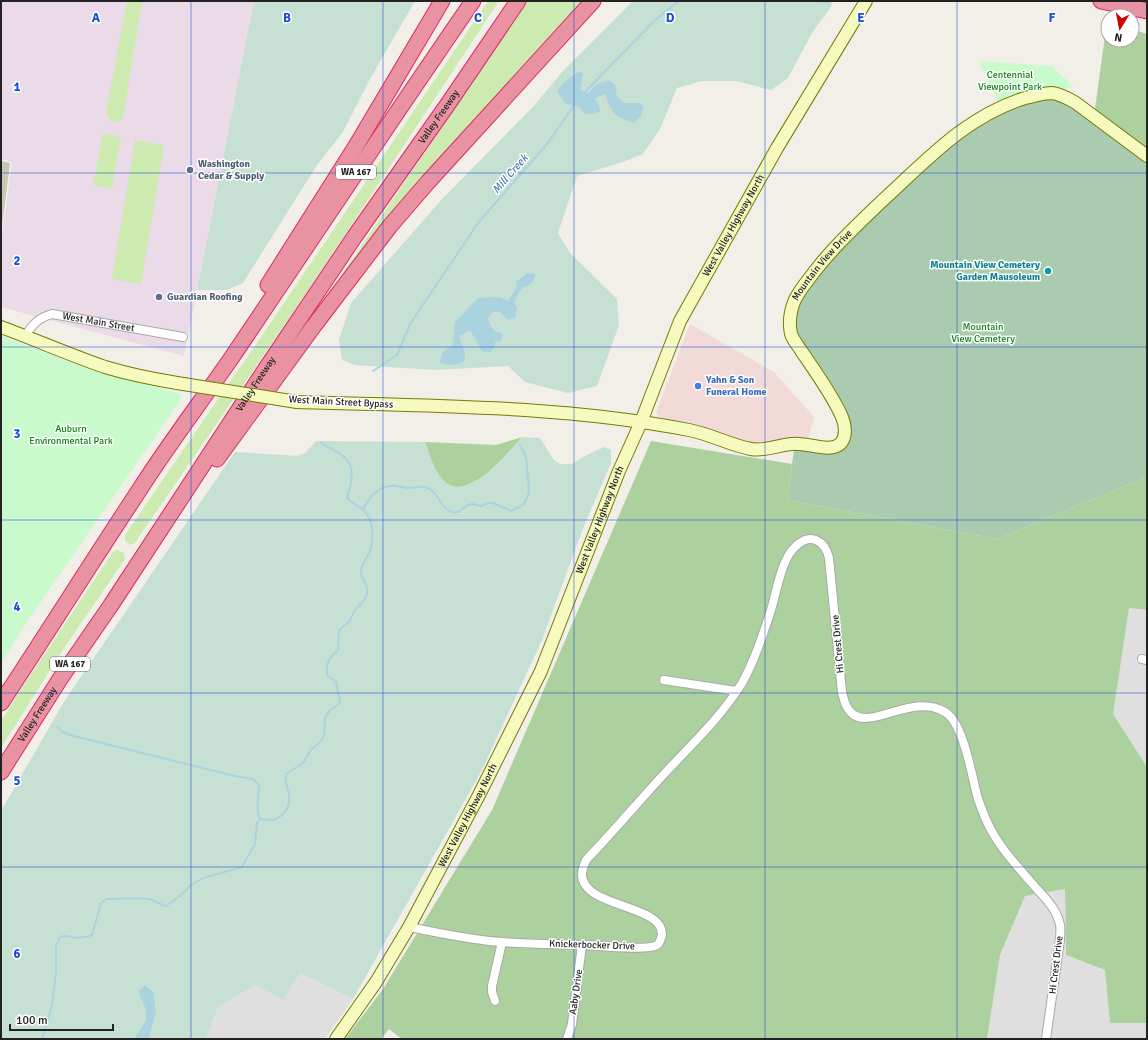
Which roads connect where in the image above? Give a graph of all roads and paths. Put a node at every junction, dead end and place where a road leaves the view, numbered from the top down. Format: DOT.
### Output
graph roads {
  1 [pos="442,1"];
  2 [pos="464,1"];
  3 [pos="473,1"];
  4 [pos="506,1"];
  5 [pos="518,1"];
  6 [pos="594,1"];
  7 [pos="866,1"];
  8 [pos="1102,1"];
  9 [pos="1147,11"];
  10 [pos="409,95"];
  11 [pos="1147,156"];
  12 [pos="355,236"];
  13 [pos="1,327"];
  14 [pos="25,336"];
  15 [pos="183,338"];
  16 [pos="640,422"];
  17 [pos="148,477"];
  18 [pos="140,558"];
  19 [pos="664,680"];
  20 [pos="736,691"];
  21 [pos="1,703"];
  22 [pos="1,772"];
  23 [pos="582,874"];
  24 [pos="409,928"];
  25 [pos="502,942"];
  26 [pos="582,945"];
  27 [pos="495,1001"];
  28 [pos="336,1039"];
  29 [pos="567,1039"];
  30 [pos="1046,1039"];
  1 -- 17 [label="highway"];
  2 -- 10 [label="highway"];
  3 -- 10 [label="highway, WA 167"];
  4 -- 12 [label="highway, WA 167"];
  5 -- 12 [label="highway, Valley Freeway / WA 167"];
  6 -- 18 [label="highway"];
  7 -- 16 [label="main road, West Valley Highway North"];
  8 -- 9 [label="highway"];
  10 -- 17 [label="highway, WA 167"];
  11 -- 16 [label="main road, Mountain View Drive"];
  12 -- 18 [label="highway, Valley Freeway / WA 167"];
  13 -- 14 [label="main road"];
  14 -- 15 [label="street, West Main Street"];
  14 -- 16 [label="main road, West Main Street Bypass, bridge"];
  16 -- 24 [label="main road, West Valley Highway North"];
  17 -- 21 [label="highway, WA 167"];
  18 -- 22 [label="highway, Valley Freeway / WA 167"];
  19 -- 20 [label="street"];
  20 -- 23 [label="street, Hi Crest Drive"];
  20 -- 30 [label="street, Hi Crest Drive"];
  23 -- 26 [label="street, Knickerbocker Drive"];
  24 -- 25 [label="street, Knickerbocker Drive"];
  24 -- 28 [label="main road, West Valley Highway North"];
  25 -- 26 [label="street, Knickerbocker Drive"];
  25 -- 27 [label="street"];
  26 -- 29 [label="street, Aaby Drive"];
}
